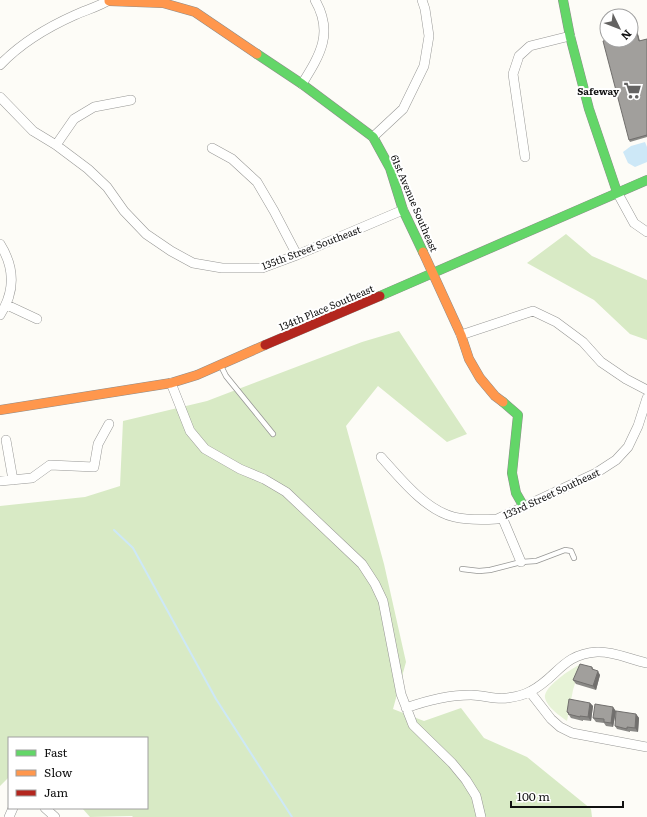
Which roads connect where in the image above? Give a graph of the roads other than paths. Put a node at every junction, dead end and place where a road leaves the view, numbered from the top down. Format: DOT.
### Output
graph roads {
  1 [pos="109,0"];
  2 [pos="315,0"];
  3 [pos="422,0"];
  4 [pos="563,0"];
  5 [pos="570,36"];
  6 [pos="0,65"];
  7 [pos="302,84"];
  8 [pos="0,97"];
  9 [pos="131,100"];
  10 [pos="373,137"];
  11 [pos="56,145"];
  12 [pos="212,148"];
  13 [pos="525,157"];
  14 [pos="647,180"];
  15 [pos="617,192"];
  16 [pos="403,210"];
  17 [pos="647,232"];
  18 [pos="0,244"];
  19 [pos="296,255"];
  20 [pos="432,273"];
  21 [pos="7,305"];
  22 [pos="0,315"];
  23 [pos="37,319"];
  24 [pos="461,335"];
  25 [pos="221,365"];
  26 [pos="171,383"];
  27 [pos="647,390"];
  28 [pos="647,398"];
  29 [pos="0,410"];
  30 [pos="109,424"];
  31 [pos="273,434"];
  32 [pos="6,440"];
  33 [pos="381,457"];
  34 [pos="12,480"];
  35 [pos="0,481"];
  36 [pos="524,507"];
  37 [pos="502,516"];
  38 [pos="574,558"];
  39 [pos="521,562"];
  40 [pos="462,569"];
  41 [pos="647,663"];
  42 [pos="530,692"];
  43 [pos="406,708"];
  44 [pos="647,747"];
  45 [pos="46,809"];
  46 [pos="54,817"];
  47 [pos="481,817"];
  1 -- 6 [label="street"];
  1 -- 7 [label="street, 61st Avenue Southeast"];
  2 -- 7 [label="street"];
  3 -- 10 [label="street"];
  4 -- 5 [label="street"];
  5 -- 13 [label="street"];
  5 -- 15 [label="street"];
  7 -- 10 [label="street, 61st Avenue Southeast"];
  8 -- 11 [label="street, 135th Street Southeast"];
  9 -- 11 [label="street"];
  10 -- 16 [label="street, 61st Avenue Southeast"];
  11 -- 19 [label="street, 135th Street Southeast"];
  12 -- 19 [label="street"];
  14 -- 15 [label="street, 134th Place Southeast"];
  15 -- 17 [label="street"];
  15 -- 20 [label="street, 134th Place Southeast"];
  16 -- 19 [label="street, 135th Street Southeast"];
  16 -- 20 [label="street, 61st Avenue Southeast"];
  18 -- 21 [label="street"];
  20 -- 24 [label="street, 61st Avenue Southeast"];
  20 -- 25 [label="street, 134th Place Southeast"];
  21 -- 22 [label="street"];
  21 -- 23 [label="street"];
  24 -- 27 [label="street"];
  24 -- 36 [label="street, 61st Avenue Southeast"];
  25 -- 26 [label="street, 134th Place Southeast"];
  25 -- 31 [label="lane"];
  26 -- 29 [label="street, 134th Place Southeast"];
  26 -- 43 [label="street"];
  28 -- 36 [label="street, 133rd Street Southeast"];
  30 -- 34 [label="street"];
  32 -- 34 [label="street"];
  33 -- 37 [label="street, 133rd Street Southeast"];
  34 -- 35 [label="street"];
  36 -- 37 [label="street, 133rd Street Southeast"];
  37 -- 39 [label="street"];
  38 -- 39 [label="lane"];
  39 -- 40 [label="lane"];
  41 -- 42 [label="street"];
  42 -- 43 [label="street"];
  42 -- 44 [label="street"];
  43 -- 47 [label="street"];
  45 -- 46 [label="street"];
}
